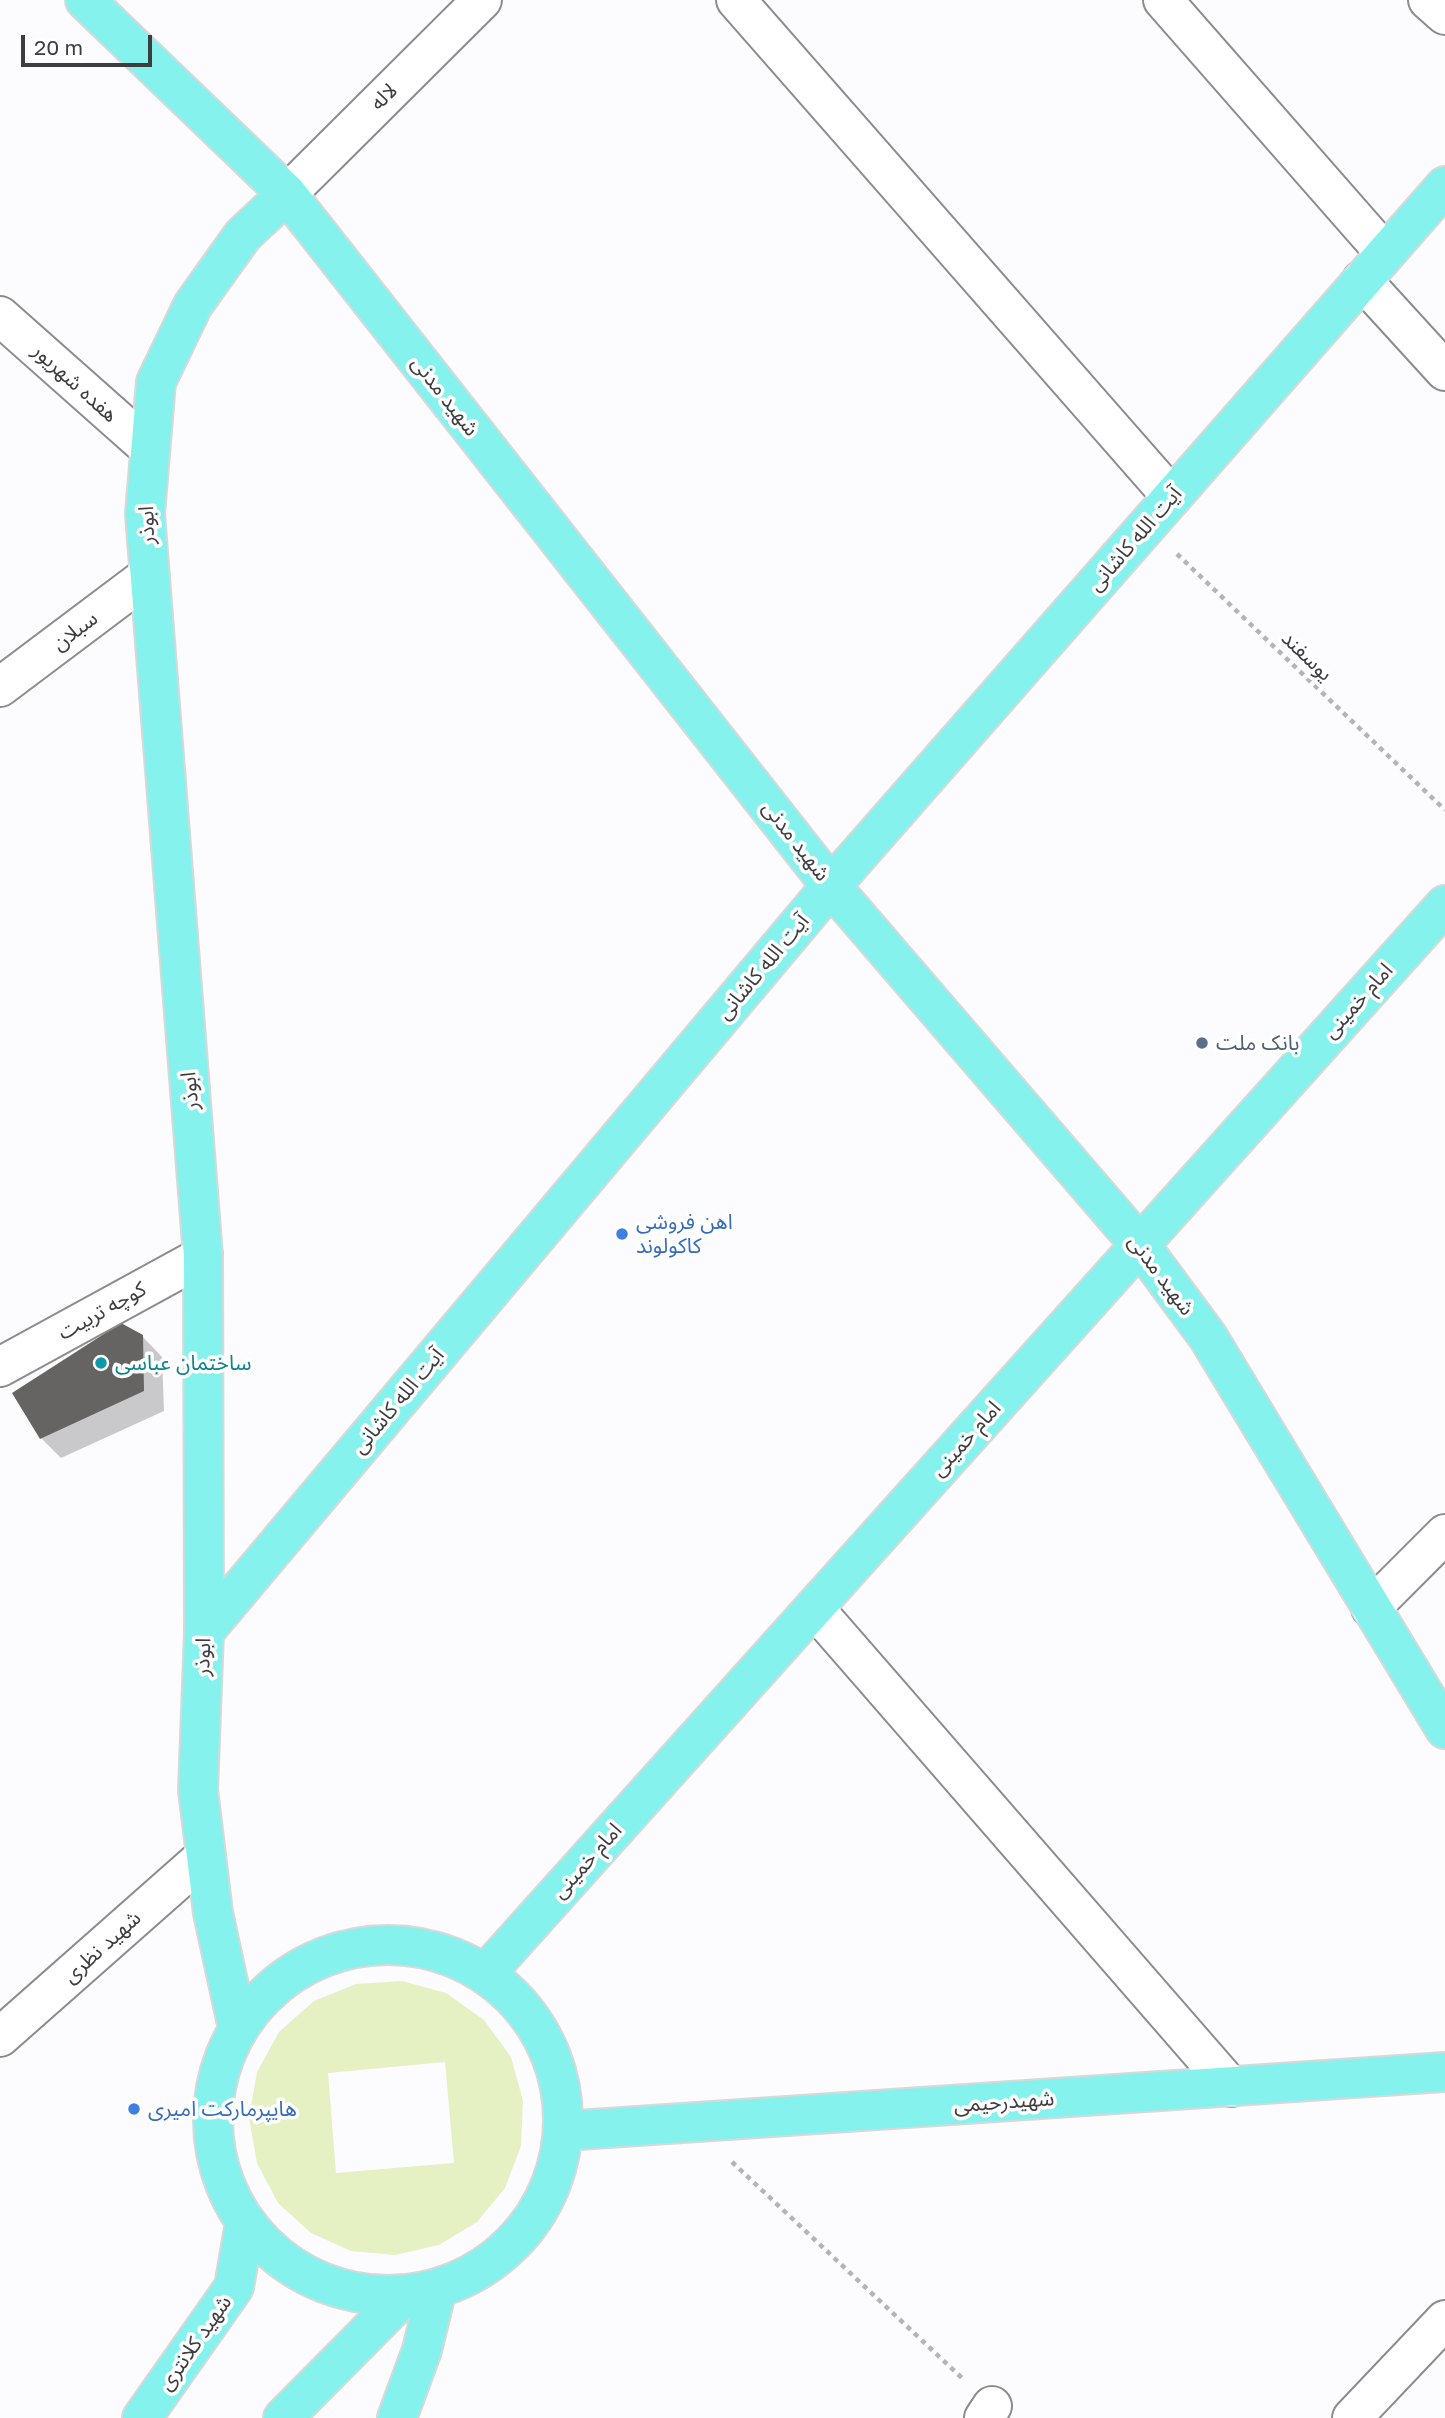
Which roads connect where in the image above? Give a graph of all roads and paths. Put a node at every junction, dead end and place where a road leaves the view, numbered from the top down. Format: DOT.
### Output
graph roads {
  1 [pos="85,0"];
  2 [pos="482,0"];
  3 [pos="736,0"];
  4 [pos="1163,0"];
  5 [pos="1428,0"];
  6 [pos="1445,15"];
  7 [pos="1445,186"];
  8 [pos="287,194"];
  9 [pos="1374,267"];
  10 [pos="0,316"];
  11 [pos="1445,371"];
  12 [pos="150,449"];
  13 [pos="1172,497"];
  14 [pos="1147,525"];
  15 [pos="149,575"];
  16 [pos="0,687"];
  17 [pos="1445,810"];
  18 [pos="831,886"];
  19 [pos="1445,905"];
  20 [pos="1140,1245"];
  21 [pos="203,1256"];
  22 [pos="0,1367"];
  23 [pos="1445,1534"];
  24 [pos="814,1608"];
  25 [pos="1371,1608"];
  26 [pos="204,1633"];
  27 [pos="1445,1729"];
  28 [pos="205,1856"];
  29 [pos="486,1973"];
  30 [pos="238,2028"];
  31 [pos="0,2037"];
  32 [pos="1445,2072"];
  33 [pos="1231,2087"];
  34 [pos="689,2123"];
  35 [pos="563,2131"];
  36 [pos="245,2223"];
  37 [pos="421,2291"];
  38 [pos="1445,2320"];
  39 [pos="988,2412"];
  40 [pos="142,2418"];
  41 [pos="283,2418"];
  42 [pos="397,2418"];
  43 [pos="1352,2418"];
  1 -- 8 [label="main road, شهید مدنی"];
  2 -- 8 [label="street, لاله"];
  3 -- 13 [label="street"];
  4 -- 9 [label="street"];
  5 -- 6 [label="street"];
  7 -- 9 [label="main road, آیت الله کاشانی"];
  8 -- 12 [label="main road, ابوذر"];
  8 -- 18 [label="main road, شهید مدنی"];
  9 -- 11 [label="street"];
  9 -- 13 [label="main road, آیت الله کاشانی"];
  10 -- 12 [label="street, هفده شهریور"];
  12 -- 15 [label="main road, ابوذر"];
  13 -- 14 [label="main road, آیت الله کاشانی"];
  14 -- 17 [label="path, یوسفند"];
  14 -- 18 [label="main road, آیت الله کاشانی"];
  15 -- 16 [label="street, سبلان"];
  15 -- 21 [label="main road, ابوذر"];
  18 -- 20 [label="main road, شهید مدنی"];
  18 -- 26 [label="main road, آیت الله کاشانی"];
  19 -- 20 [label="main road, امام خمینی"];
  20 -- 24 [label="main road, امام خمینی"];
  20 -- 25 [label="main road, شهید مدنی"];
  21 -- 22 [label="street, کوچه تربیت"];
  21 -- 26 [label="main road, ابوذر"];
  23 -- 25 [label="street"];
  24 -- 29 [label="main road, امام خمینی"];
  24 -- 33 [label="street"];
  25 -- 27 [label="main road, شهید مدنی"];
  26 -- 28 [label="main road, ابوذر"];
  28 -- 30 [label="main road, ابوذر"];
  28 -- 31 [label="street, شهید نظری"];
  29 -- 30 [label="main road"];
  29 -- 35 [label="main road"];
  30 -- 36 [label="main road"];
  32 -- 33 [label="main road, شهیدرحیمی"];
  33 -- 34 [label="main road, شهیدرحیمی"];
  34 -- 35 [label="main road, شهیدرحیمی"];
  34 -- 39 [label="path"];
  35 -- 37 [label="main road"];
  36 -- 37 [label="main road"];
  36 -- 40 [label="main road, شهید کلانتری"];
  37 -- 41 [label="main road"];
  37 -- 42 [label="main road"];
  38 -- 43 [label="street"];
}
